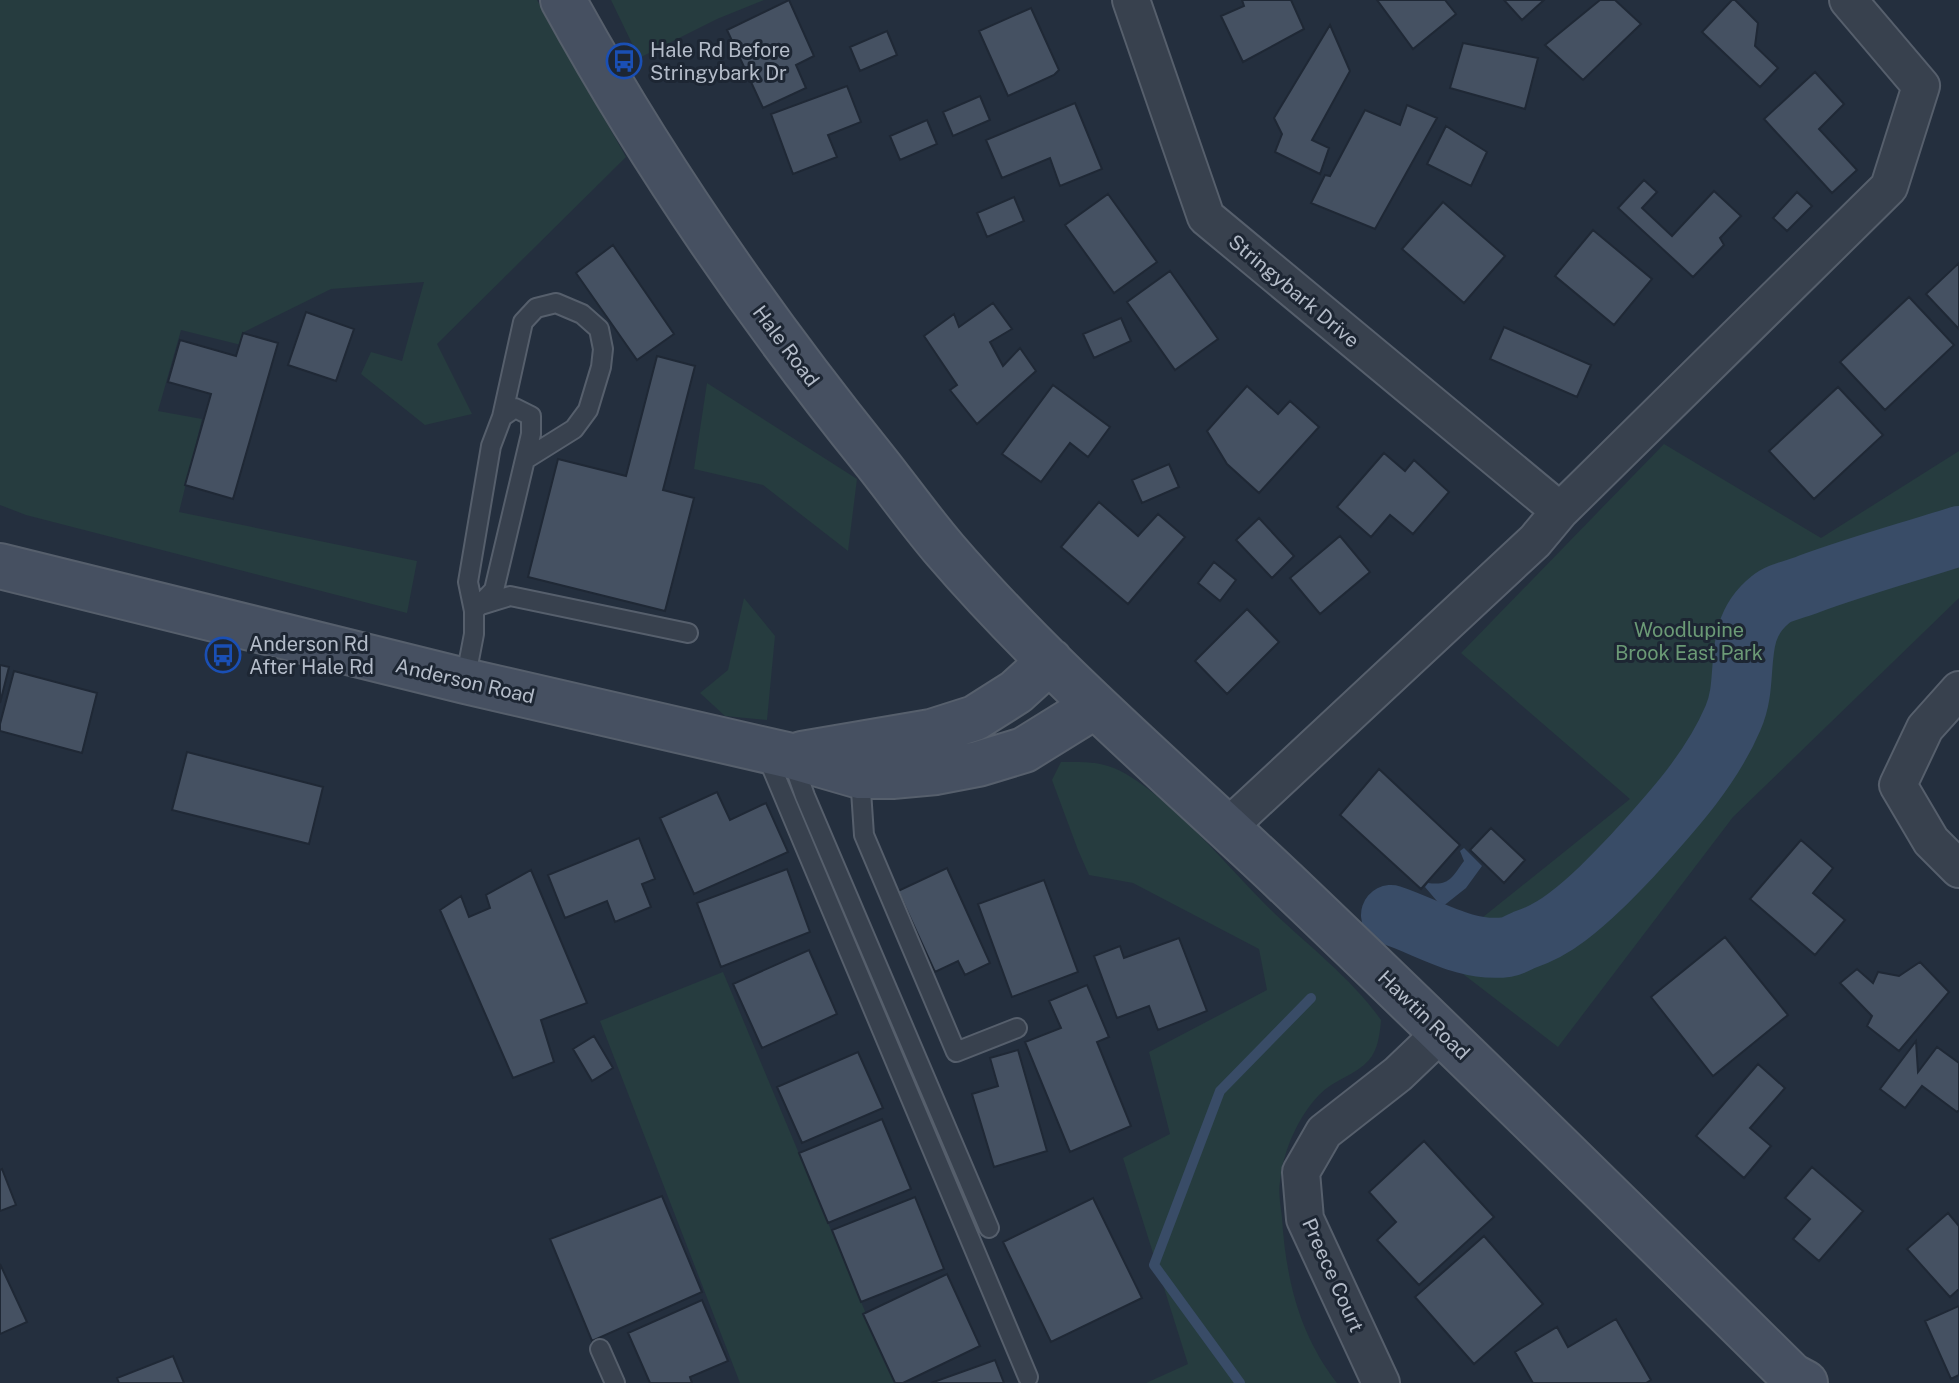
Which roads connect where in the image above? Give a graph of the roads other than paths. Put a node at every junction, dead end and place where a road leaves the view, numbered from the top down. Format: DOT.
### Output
graph roads {
  1 [pos="563,0"];
  2 [pos="1131,0"];
  3 [pos="1848,0"];
  4 [pos="502,417"];
  5 [pos="526,459"];
  6 [pos="1560,511"];
  7 [pos="0,566"];
  8 [pos="477,608"];
  9 [pos="688,633"];
  10 [pos="1050,661"];
  11 [pos="465,681"];
  12 [pos="1959,690"];
  13 [pos="1095,706"];
  14 [pos="778,754"];
  15 [pos="860,776"];
  16 [pos="1228,827"];
  17 [pos="1959,869"];
  18 [pos="1017,1028"];
  19 [pos="1442,1032"];
  20 [pos="989,1228"];
  21 [pos="600,1349"];
  22 [pos="1028,1377"];
  23 [pos="1797,1381"];
  24 [pos="615,1383"];
  25 [pos="1381,1383"];
  1 -- 10 [label="main road, Hale Road"];
  2 -- 6 [label="street, Stringybark Drive"];
  3 -- 6 [label="street"];
  4 -- 5 [label="lane"];
  4 -- 5 [label="lane"];
  4 -- 8 [label="lane"];
  5 -- 8 [label="lane"];
  6 -- 16 [label="street"];
  7 -- 11 [label="main road, Anderson Road"];
  8 -- 9 [label="lane"];
  8 -- 11 [label="lane"];
  10 -- 13 [label="main road, Hawtin Road"];
  10 -- 14 [label="main road, Anderson Road"];
  11 -- 14 [label="main road, Anderson Road"];
  12 -- 17 [label="street"];
  13 -- 15 [label="main road, Anderson Road"];
  13 -- 16 [label="main road, Hawtin Road"];
  14 -- 15 [label="main road, Anderson Road"];
  14 -- 20 [label="lane"];
  14 -- 22 [label="lane"];
  15 -- 18 [label="lane"];
  16 -- 19 [label="main road, Hawtin Road"];
  19 -- 23 [label="main road, Hawtin Road"];
  19 -- 25 [label="street, Preece Court"];
  21 -- 24 [label="lane"];
}
